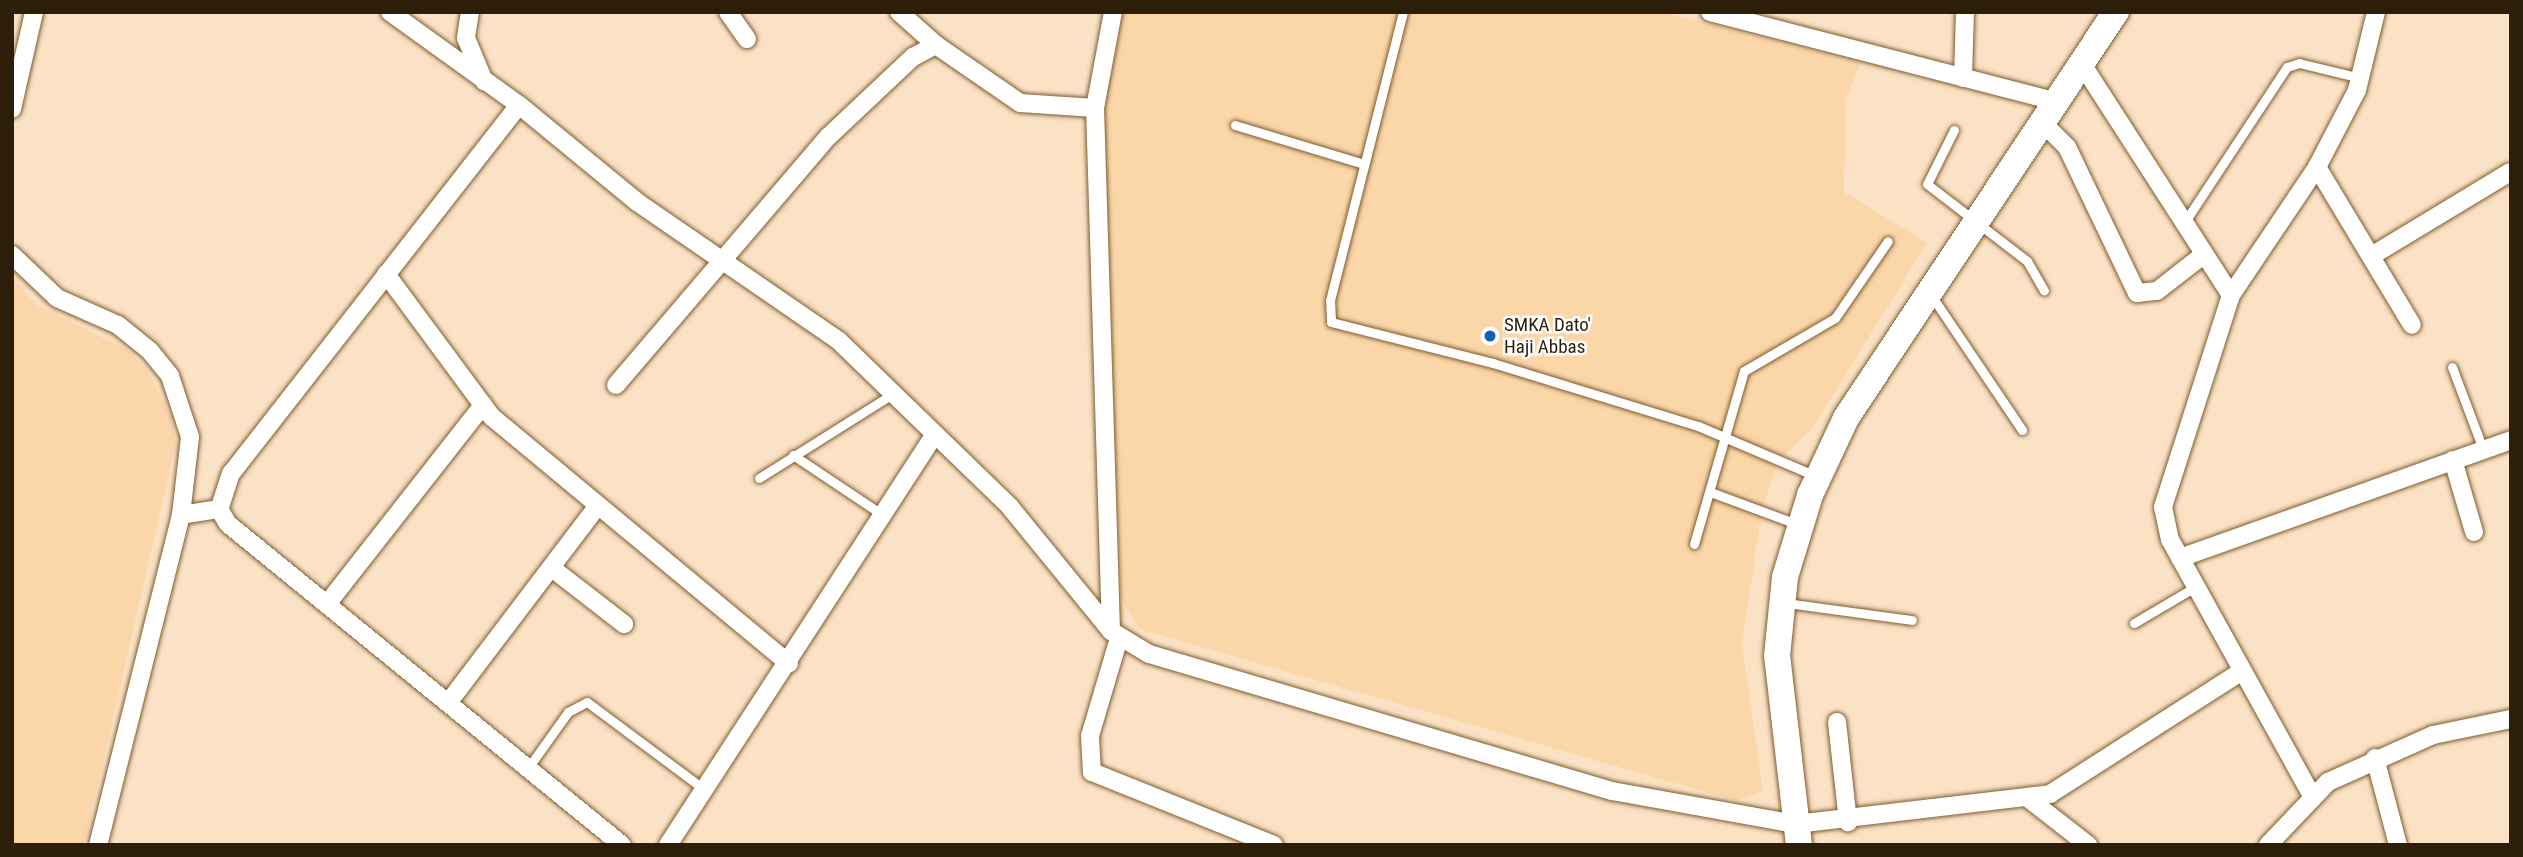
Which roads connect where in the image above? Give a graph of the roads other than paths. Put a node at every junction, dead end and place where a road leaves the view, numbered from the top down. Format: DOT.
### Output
graph roads {
  1 [pos="34,12"];
  2 [pos="390,12"];
  3 [pos="470,12"];
  4 [pos="728,12"];
  5 [pos="899,12"];
  6 [pos="1113,12"];
  7 [pos="1403,12"];
  8 [pos="1710,12"];
  9 [pos="1965,12"];
  10 [pos="2116,12"];
  11 [pos="2376,12"];
  12 [pos="747,38"];
  13 [pos="936,45"];
  14 [pos="2082,64"];
  15 [pos="1964,78"];
  16 [pos="2361,78"];
  17 [pos="484,80"];
  18 [pos="519,104"];
  19 [pos="1095,108"];
  20 [pos="12,109"];
  21 [pos="2050,113"];
  22 [pos="1235,125"];
  23 [pos="1954,130"];
  24 [pos="1364,164"];
  25 [pos="2316,167"];
  26 [pos="2510,172"];
  27 [pos="1979,220"];
  28 [pos="2183,225"];
  29 [pos="1888,241"];
  30 [pos="12,254"];
  31 [pos="2373,255"];
  32 [pos="2203,256"];
  33 [pos="723,262"];
  34 [pos="386,274"];
  35 [pos="2044,290"];
  36 [pos="1930,293"];
  37 [pos="2231,295"];
  38 [pos="2412,325"];
  39 [pos="2452,367"];
  40 [pos="615,385"];
  41 [pos="894,393"];
  42 [pos="483,405"];
  43 [pos="2022,430"];
  44 [pos="935,434"];
  45 [pos="2511,440"];
  46 [pos="1729,441"];
  47 [pos="2483,449"];
  48 [pos="793,455"];
  49 [pos="2453,460"];
  50 [pos="1818,477"];
  51 [pos="759,478"];
  52 [pos="1713,492"];
  53 [pos="597,507"];
  54 [pos="219,509"];
  55 [pos="181,515"];
  56 [pos="883,515"];
  57 [pos="1799,524"];
  58 [pos="2474,532"];
  59 [pos="1694,544"];
  60 [pos="2180,558"];
  61 [pos="553,569"];
  62 [pos="2195,587"];
  63 [pos="1781,602"];
  64 [pos="327,604"];
  65 [pos="1912,620"];
  66 [pos="2134,623"];
  67 [pos="624,624"];
  68 [pos="1115,634"];
  69 [pos="789,664"];
  70 [pos="2241,673"];
  71 [pos="448,703"];
  72 [pos="2511,719"];
  73 [pos="1837,722"];
  74 [pos="2375,758"];
  75 [pos="528,768"];
  76 [pos="705,790"];
  77 [pos="2311,794"];
  78 [pos="2029,799"];
  79 [pos="1848,822"];
  80 [pos="1798,834"];
  81 [pos="98,845"];
  82 [pos="622,845"];
  83 [pos="668,845"];
  84 [pos="1274,845"];
  85 [pos="2088,845"];
  86 [pos="2268,845"];
  87 [pos="2398,845"];
  1 -- 20 [label="street"];
  2 -- 17 [label="street"];
  3 -- 17 [label="street"];
  4 -- 12 [label="street"];
  5 -- 13 [label="street"];
  6 -- 19 [label="street"];
  7 -- 24 [label="lane"];
  8 -- 15 [label="street"];
  9 -- 15 [label="street"];
  10 -- 14 [label="street"];
  11 -- 16 [label="street"];
  13 -- 19 [label="street"];
  13 -- 33 [label="street"];
  14 -- 21 [label="street"];
  14 -- 28 [label="street"];
  15 -- 21 [label="street"];
  16 -- 25 [label="street"];
  16 -- 28 [label="lane"];
  17 -- 18 [label="street"];
  18 -- 33 [label="street"];
  18 -- 34 [label="street"];
  19 -- 68 [label="street"];
  21 -- 27 [label="street"];
  21 -- 32 [label="street"];
  22 -- 24 [label="lane"];
  23 -- 27 [label="lane"];
  24 -- 46 [label="lane"];
  25 -- 31 [label="street"];
  25 -- 37 [label="street"];
  26 -- 31 [label="street"];
  27 -- 35 [label="lane"];
  27 -- 36 [label="street"];
  28 -- 32 [label="street"];
  29 -- 46 [label="lane"];
  30 -- 55 [label="street"];
  31 -- 38 [label="street"];
  32 -- 37 [label="street"];
  33 -- 40 [label="street"];
  33 -- 41 [label="street"];
  34 -- 42 [label="street"];
  34 -- 54 [label="street"];
  36 -- 43 [label="lane"];
  36 -- 50 [label="street"];
  37 -- 60 [label="street"];
  39 -- 47 [label="lane"];
  41 -- 44 [label="street"];
  41 -- 48 [label="lane"];
  42 -- 53 [label="street"];
  42 -- 64 [label="street"];
  44 -- 56 [label="street"];
  44 -- 68 [label="street"];
  45 -- 47 [label="street"];
  46 -- 50 [label="lane"];
  46 -- 52 [label="lane"];
  47 -- 49 [label="street"];
  48 -- 51 [label="lane"];
  48 -- 56 [label="lane"];
  49 -- 58 [label="street"];
  49 -- 60 [label="street"];
  50 -- 57 [label="street"];
  52 -- 57 [label="lane"];
  52 -- 59 [label="lane"];
  53 -- 61 [label="street"];
  53 -- 69 [label="street"];
  54 -- 55 [label="street"];
  54 -- 64 [label="street"];
  55 -- 81 [label="street"];
  56 -- 69 [label="street"];
  57 -- 63 [label="street"];
  60 -- 62 [label="street"];
  61 -- 67 [label="street"];
  61 -- 71 [label="street"];
  62 -- 66 [label="lane"];
  62 -- 70 [label="street"];
  63 -- 65 [label="lane"];
  63 -- 80 [label="street"];
  64 -- 71 [label="street"];
  68 -- 80 [label="street"];
  68 -- 84 [label="street"];
  69 -- 76 [label="street"];
  70 -- 77 [label="street"];
  70 -- 78 [label="street"];
  71 -- 75 [label="street"];
  72 -- 74 [label="street"];
  73 -- 79 [label="street"];
  74 -- 77 [label="street"];
  74 -- 87 [label="street"];
  75 -- 76 [label="lane"];
  75 -- 82 [label="street"];
  76 -- 83 [label="street"];
  77 -- 86 [label="street"];
  78 -- 79 [label="street"];
  78 -- 85 [label="street"];
  79 -- 80 [label="street"];
}
